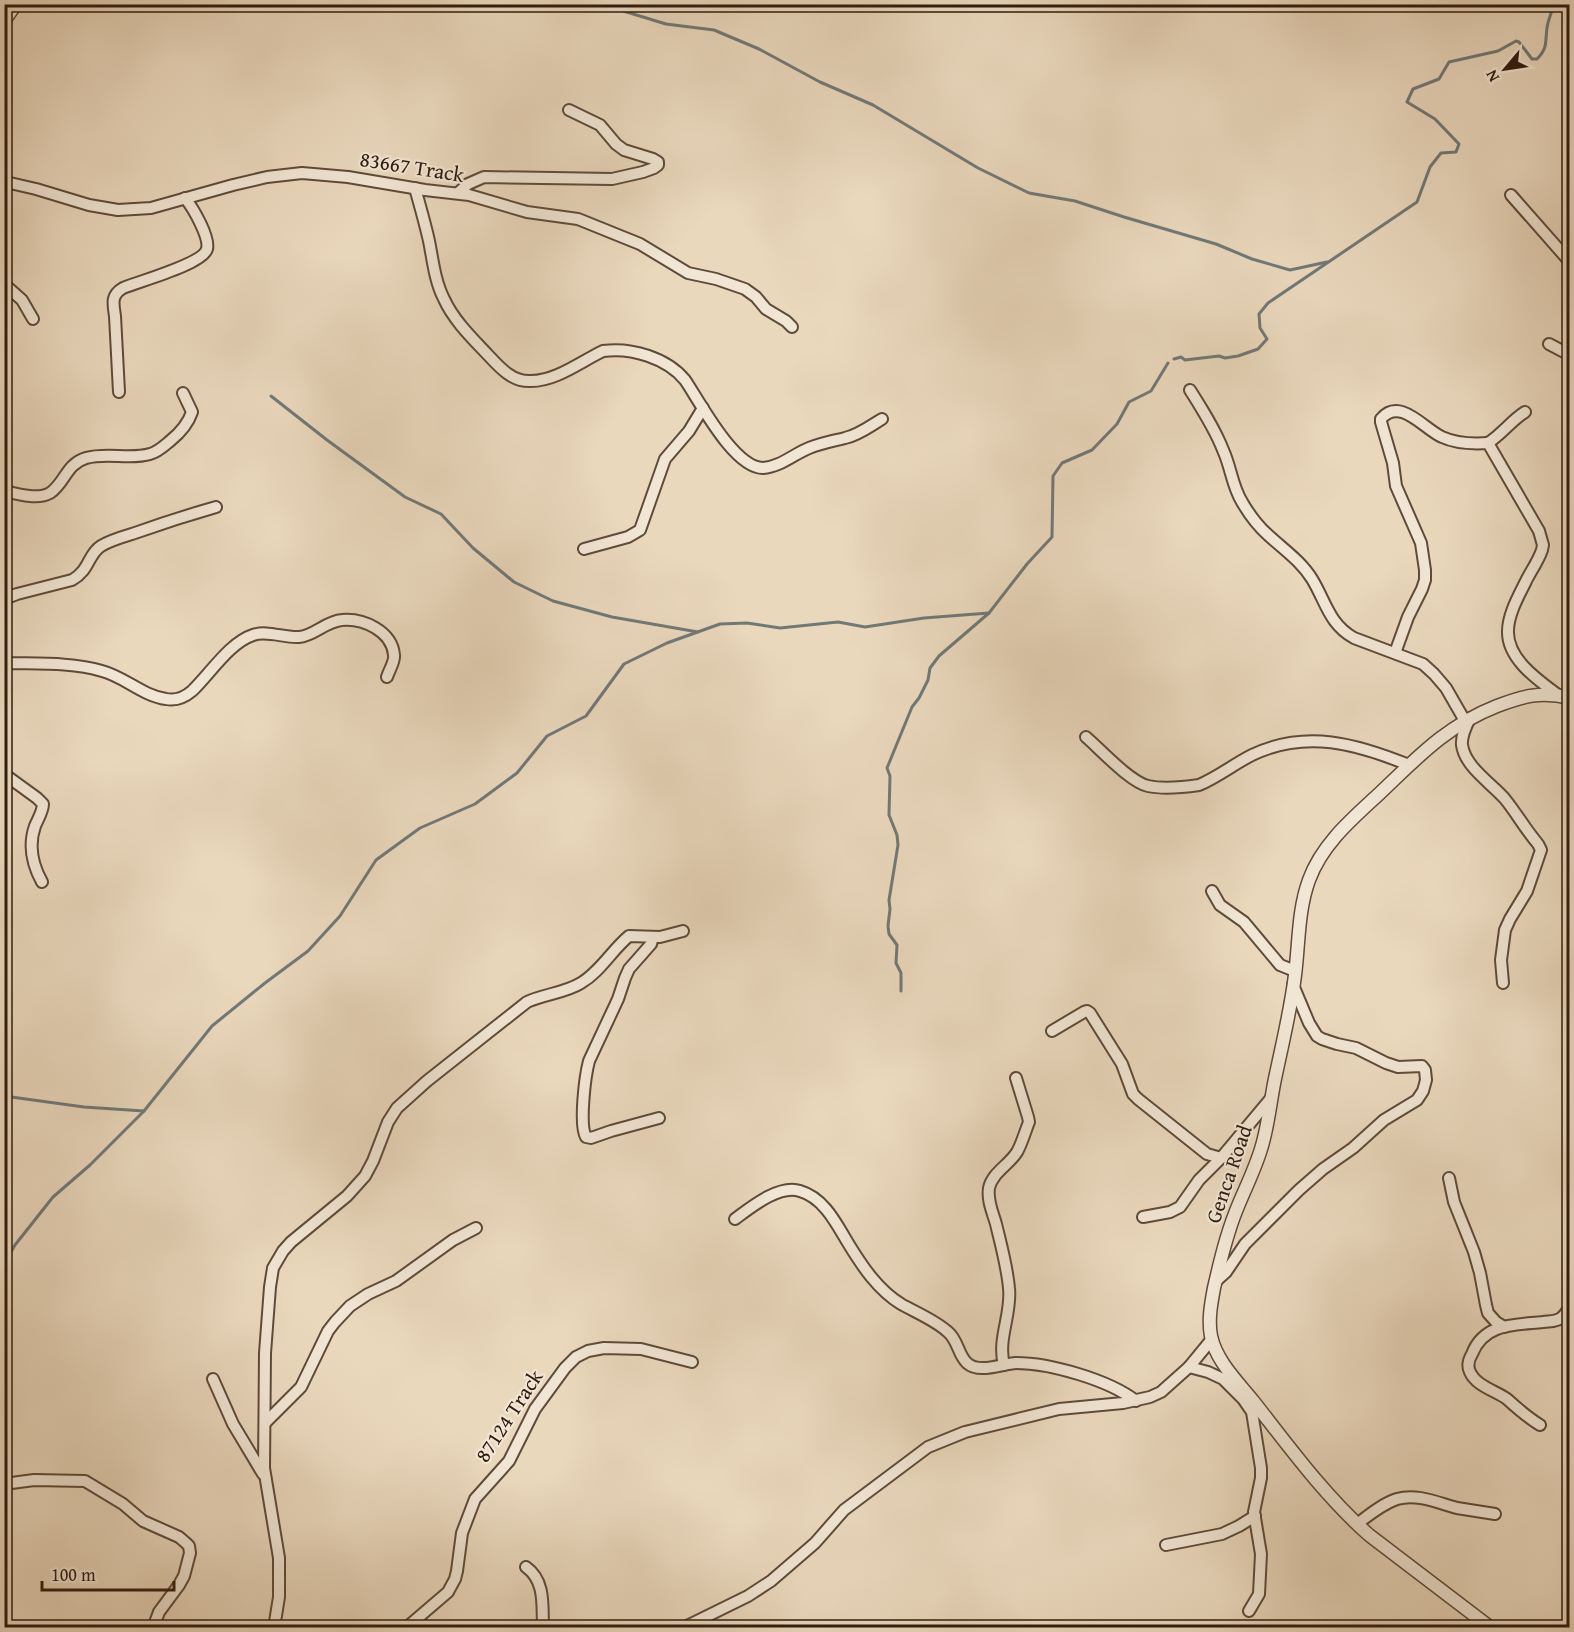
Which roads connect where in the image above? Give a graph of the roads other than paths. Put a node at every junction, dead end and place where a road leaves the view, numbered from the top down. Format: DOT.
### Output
graph roads {
  1 [pos="16,4"];
  2 [pos="4,21"];
  3 [pos="569,110"];
  4 [pos="4,178"];
  5 [pos="415,188"];
  6 [pos="458,193"];
  7 [pos="1511,195"];
  8 [pos="186,198"];
  9 [pos="1569,262"];
  10 [pos="4,284"];
  11 [pos="33,318"];
  12 [pos="792,327"];
  13 [pos="1549,344"];
  14 [pos="1569,355"];
  15 [pos="1190,390"];
  16 [pos="118,392"];
  17 [pos="183,393"];
  18 [pos="703,408"];
  19 [pos="1525,412"];
  20 [pos="882,419"];
  21 [pos="1488,443"];
  22 [pos="4,491"];
  23 [pos="216,507"];
  24 [pos="584,549"];
  25 [pos="4,599"];
  26 [pos="1395,653"];
  27 [pos="4,663"];
  28 [pos="387,677"];
  29 [pos="1564,696"];
  30 [pos="1467,719"];
  31 [pos="1086,737"];
  32 [pos="1409,765"];
  33 [pos="4,774"];
  34 [pos="42,882"];
  35 [pos="1212,891"];
  36 [pos="682,930"];
  37 [pos="653,937"];
  38 [pos="1295,971"];
  39 [pos="1503,983"];
  40 [pos="1293,984"];
  41 [pos="1052,1031"];
  42 [pos="1016,1078"];
  43 [pos="1272,1097"];
  44 [pos="659,1118"];
  45 [pos="1221,1158"];
  46 [pos="1449,1178"];
  47 [pos="1143,1217"];
  48 [pos="735,1219"];
  49 [pos="476,1228"];
  50 [pos="1216,1281"];
  51 [pos="1569,1307"];
  52 [pos="1504,1327"];
  53 [pos="1212,1339"];
  54 [pos="692,1362"];
  55 [pos="1004,1365"];
  56 [pos="1189,1367"];
  57 [pos="213,1379"];
  58 [pos="1136,1401"];
  59 [pos="265,1423"];
  60 [pos="1540,1425"];
  61 [pos="264,1477"];
  62 [pos="4,1484"];
  63 [pos="1495,1514"];
  64 [pos="1255,1516"];
  65 [pos="1357,1524"];
  66 [pos="1166,1545"];
  67 [pos="526,1567"];
  68 [pos="1249,1611"];
  69 [pos="153,1628"];
  70 [pos="274,1628"];
  71 [pos="406,1628"];
  72 [pos="543,1628"];
  73 [pos="683,1628"];
  74 [pos="1491,1628"];
  75 [pos="1531,1628"];
  76 [pos="1554,1628"];
  1 -- 2 [label="street"];
  3 -- 6 [label="street"];
  4 -- 8 [label="street, 83667 Track"];
  5 -- 6 [label="street, 83667 Track"];
  5 -- 8 [label="street, 83667 Track"];
  5 -- 18 [label="street"];
  6 -- 12 [label="street, 83667 Track"];
  7 -- 9 [label="street"];
  8 -- 16 [label="street"];
  10 -- 11 [label="street"];
  13 -- 14 [label="street"];
  15 -- 26 [label="street"];
  17 -- 22 [label="street"];
  18 -- 20 [label="street"];
  18 -- 24 [label="street"];
  19 -- 21 [label="street"];
  21 -- 26 [label="street"];
  21 -- 29 [label="street"];
  23 -- 25 [label="street"];
  26 -- 30 [label="street"];
  27 -- 28 [label="street"];
  29 -- 30 [label="street, Genca Road"];
  30 -- 32 [label="street, Genca Road"];
  30 -- 39 [label="street"];
  31 -- 32 [label="street"];
  32 -- 38 [label="street, Genca Road"];
  33 -- 34 [label="street"];
  35 -- 38 [label="street"];
  36 -- 37 [label="street"];
  37 -- 44 [label="street"];
  37 -- 59 [label="street"];
  38 -- 40 [label="street, Genca Road"];
  40 -- 43 [label="street, Genca Road"];
  40 -- 50 [label="street"];
  41 -- 45 [label="street"];
  42 -- 55 [label="street"];
  43 -- 45 [label="street"];
  43 -- 50 [label="street, Genca Road"];
  45 -- 47 [label="street"];
  46 -- 52 [label="street"];
  48 -- 55 [label="street"];
  49 -- 59 [label="street"];
  50 -- 53 [label="street, Genca Road"];
  51 -- 52 [label="street"];
  52 -- 60 [label="street"];
  53 -- 56 [label="street"];
  53 -- 65 [label="street, Genca Road"];
  54 -- 71 [label="street, 87124 Track"];
  55 -- 58 [label="street"];
  56 -- 58 [label="street"];
  56 -- 64 [label="street"];
  57 -- 61 [label="street"];
  58 -- 73 [label="street"];
  59 -- 61 [label="street"];
  61 -- 70 [label="street"];
  62 -- 69 [label="street"];
  63 -- 65 [label="street"];
  64 -- 66 [label="street"];
  64 -- 68 [label="street"];
  65 -- 74 [label="street, Genca Road"];
  67 -- 72 [label="street"];
  75 -- 76 [label="street"];
}
